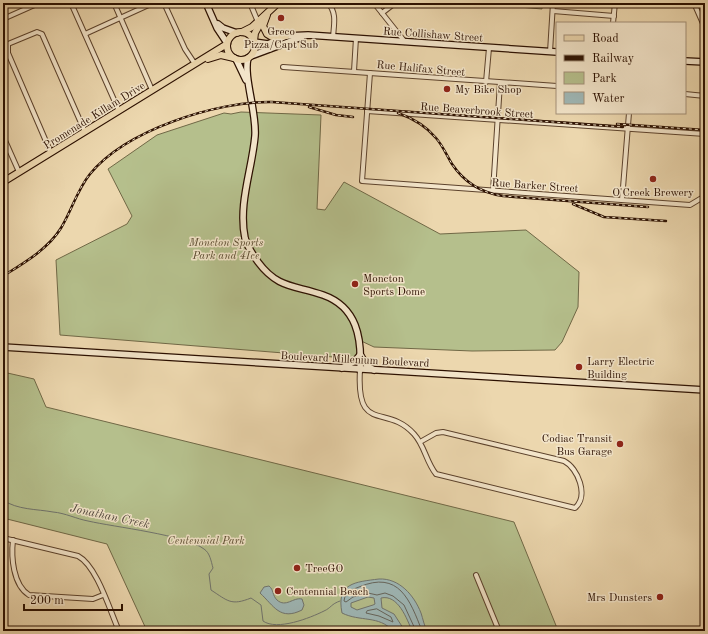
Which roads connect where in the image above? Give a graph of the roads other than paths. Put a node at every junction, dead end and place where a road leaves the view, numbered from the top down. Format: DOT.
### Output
graph roads {
  1 [pos="39,3"];
  2 [pos="71,3"];
  3 [pos="114,3"];
  4 [pos="153,3"];
  5 [pos="164,3"];
  6 [pos="206,3"];
  7 [pos="250,3"];
  8 [pos="278,3"];
  9 [pos="328,3"];
  10 [pos="374,3"];
  11 [pos="395,3"];
  12 [pos="553,3"];
  13 [pos="615,3"];
  14 [pos="694,3"];
  15 [pos="270,11"];
  16 [pos="553,12"];
  17 [pos="382,13"];
  18 [pos="614,16"];
  19 [pos="120,18"];
  20 [pos="3,19"];
  21 [pos="214,20"];
  22 [pos="258,22"];
  23 [pos="613,22"];
  24 [pos="705,28"];
  25 [pos="239,32"];
  26 [pos="85,34"];
  27 [pos="308,35"];
  28 [pos="286,36"];
  29 [pos="333,37"];
  30 [pos="356,38"];
  31 [pos="254,41"];
  32 [pos="405,42"];
  33 [pos="227,43"];
  34 [pos="489,48"];
  35 [pos="550,52"];
  36 [pos="556,52"];
  37 [pos="249,57"];
  38 [pos="235,58"];
  39 [pos="686,61"];
  40 [pos="705,62"];
  41 [pos="195,64"];
  42 [pos="283,67"];
  43 [pos="354,71"];
  44 [pos="370,73"];
  45 [pos="486,82"];
  46 [pos="500,83"];
  47 [pos="556,86"];
  48 [pos="152,90"];
  49 [pos="250,90"];
  50 [pos="686,94"];
  51 [pos="705,96"];
  52 [pos="119,111"];
  53 [pos="367,111"];
  54 [pos="629,114"];
  55 [pos="498,121"];
  56 [pos="628,130"];
  57 [pos="85,132"];
  58 [pos="705,134"];
  59 [pos="3,136"];
  60 [pos="51,153"];
  61 [pos="19,172"];
  62 [pos="3,182"];
  63 [pos="493,191"];
  64 [pos="705,196"];
  65 [pos="622,200"];
  66 [pos="3,347"];
  67 [pos="361,354"];
  68 [pos="341,368"];
  69 [pos="360,370"];
  70 [pos="374,370"];
  71 [pos="705,390"];
  72 [pos="420,442"];
  73 [pos="3,538"];
  74 [pos="13,540"];
  75 [pos="476,576"];
  76 [pos="103,595"];
  77 [pos="119,631"];
  78 [pos="499,631"];
  1 -- 20 [label="street"];
  2 -- 26 [label="street"];
  3 -- 19 [label="street"];
  4 -- 19 [label="street"];
  5 -- 41 [label="street"];
  6 -- 21 [label="street"];
  7 -- 22 [label="street"];
  8 -- 15 [label="main road"];
  9 -- 29 [label="street"];
  10 -- 17 [label="street"];
  11 -- 17 [label="street"];
  12 -- 16 [label="street"];
  13 -- 18 [label="street"];
  14 -- 24 [label="street"];
  15 -- 22 [label="main road"];
  15 -- 28 [label="main road"];
  15 -- 31 [label="main road"];
  16 -- 18 [label="street"];
  16 -- 35 [label="street"];
  17 -- 32 [label="street"];
  18 -- 23 [label="street"];
  19 -- 26 [label="street"];
  19 -- 48 [label="street"];
  21 -- 25 [label="street"];
  21 -- 33 [label="street"];
  22 -- 25 [label="main road"];
  25 -- 31 [label="main road"];
  25 -- 33 [label="main road"];
  26 -- 52 [label="street"];
  27 -- 28 [label="street, Rue Collishaw Street"];
  27 -- 29 [label="street, Rue Collishaw Street"];
  27 -- 37 [label="street, Rue Collishaw Street"];
  28 -- 31 [label="street, Rue Collishaw Street"];
  29 -- 30 [label="street, Rue Collishaw Street"];
  30 -- 32 [label="street, Rue Collishaw Street"];
  30 -- 43 [label="street"];
  31 -- 37 [label="main road"];
  32 -- 34 [label="street, Rue Collishaw Street"];
  33 -- 38 [label="main road"];
  33 -- 41 [label="main road, Promenade Killam Drive"];
  34 -- 35 [label="street, Rue Collishaw Street"];
  34 -- 45 [label="street"];
  35 -- 36 [label="street, Rue Collishaw Street"];
  37 -- 38 [label="main road"];
  37 -- 49 [label="street"];
  38 -- 41 [label="main road, Promenade Killam Drive"];
  38 -- 49 [label="street"];
  39 -- 40 [label="street"];
  41 -- 48 [label="main road, Promenade Killam Drive"];
  42 -- 43 [label="street, Rue Halifax Street"];
  43 -- 44 [label="street, Rue Halifax Street"];
  44 -- 45 [label="street, Rue Halifax Street"];
  44 -- 53 [label="street"];
  45 -- 46 [label="street, Rue Halifax Street"];
  46 -- 47 [label="street, Rue Halifax Street"];
  46 -- 55 [label="street"];
  48 -- 52 [label="main road, Promenade Killam Drive"];
  49 -- 67 [label="street"];
  50 -- 51 [label="street"];
  52 -- 57 [label="main road, Promenade Killam Drive"];
  53 -- 55 [label="street, Rue Beaverbrook Street"];
  53 -- 63 [label="street, Rue Barker Street"];
  54 -- 56 [label="street"];
  55 -- 56 [label="street, Rue Beaverbrook Street"];
  55 -- 63 [label="street"];
  56 -- 58 [label="street, Rue Beaverbrook Street"];
  56 -- 65 [label="street"];
  57 -- 60 [label="main road, Promenade Killam Drive"];
  57 -- 60 [label="street"];
  59 -- 61 [label="street"];
  60 -- 61 [label="main road, Promenade Killam Drive"];
  61 -- 62 [label="main road, Promenade Killam Drive"];
  63 -- 65 [label="street, Rue Barker Street"];
  64 -- 65 [label="street, Rue Barker Street"];
  66 -- 68 [label="street, Boulevard Millenium Boulevard"];
  67 -- 68 [label="street"];
  67 -- 69 [label="street"];
  67 -- 70 [label="street"];
  68 -- 69 [label="street, Boulevard Millenium Boulevard"];
  69 -- 70 [label="street, Boulevard Millenium Boulevard"];
  69 -- 72 [label="street"];
  70 -- 71 [label="street, Boulevard Millenium Boulevard"];
  72 -- 72 [label="street"];
  73 -- 74 [label="street"];
  74 -- 76 [label="street"];
  74 -- 76 [label="street"];
  75 -- 78 [label="street"];
  76 -- 77 [label="street"];
}
